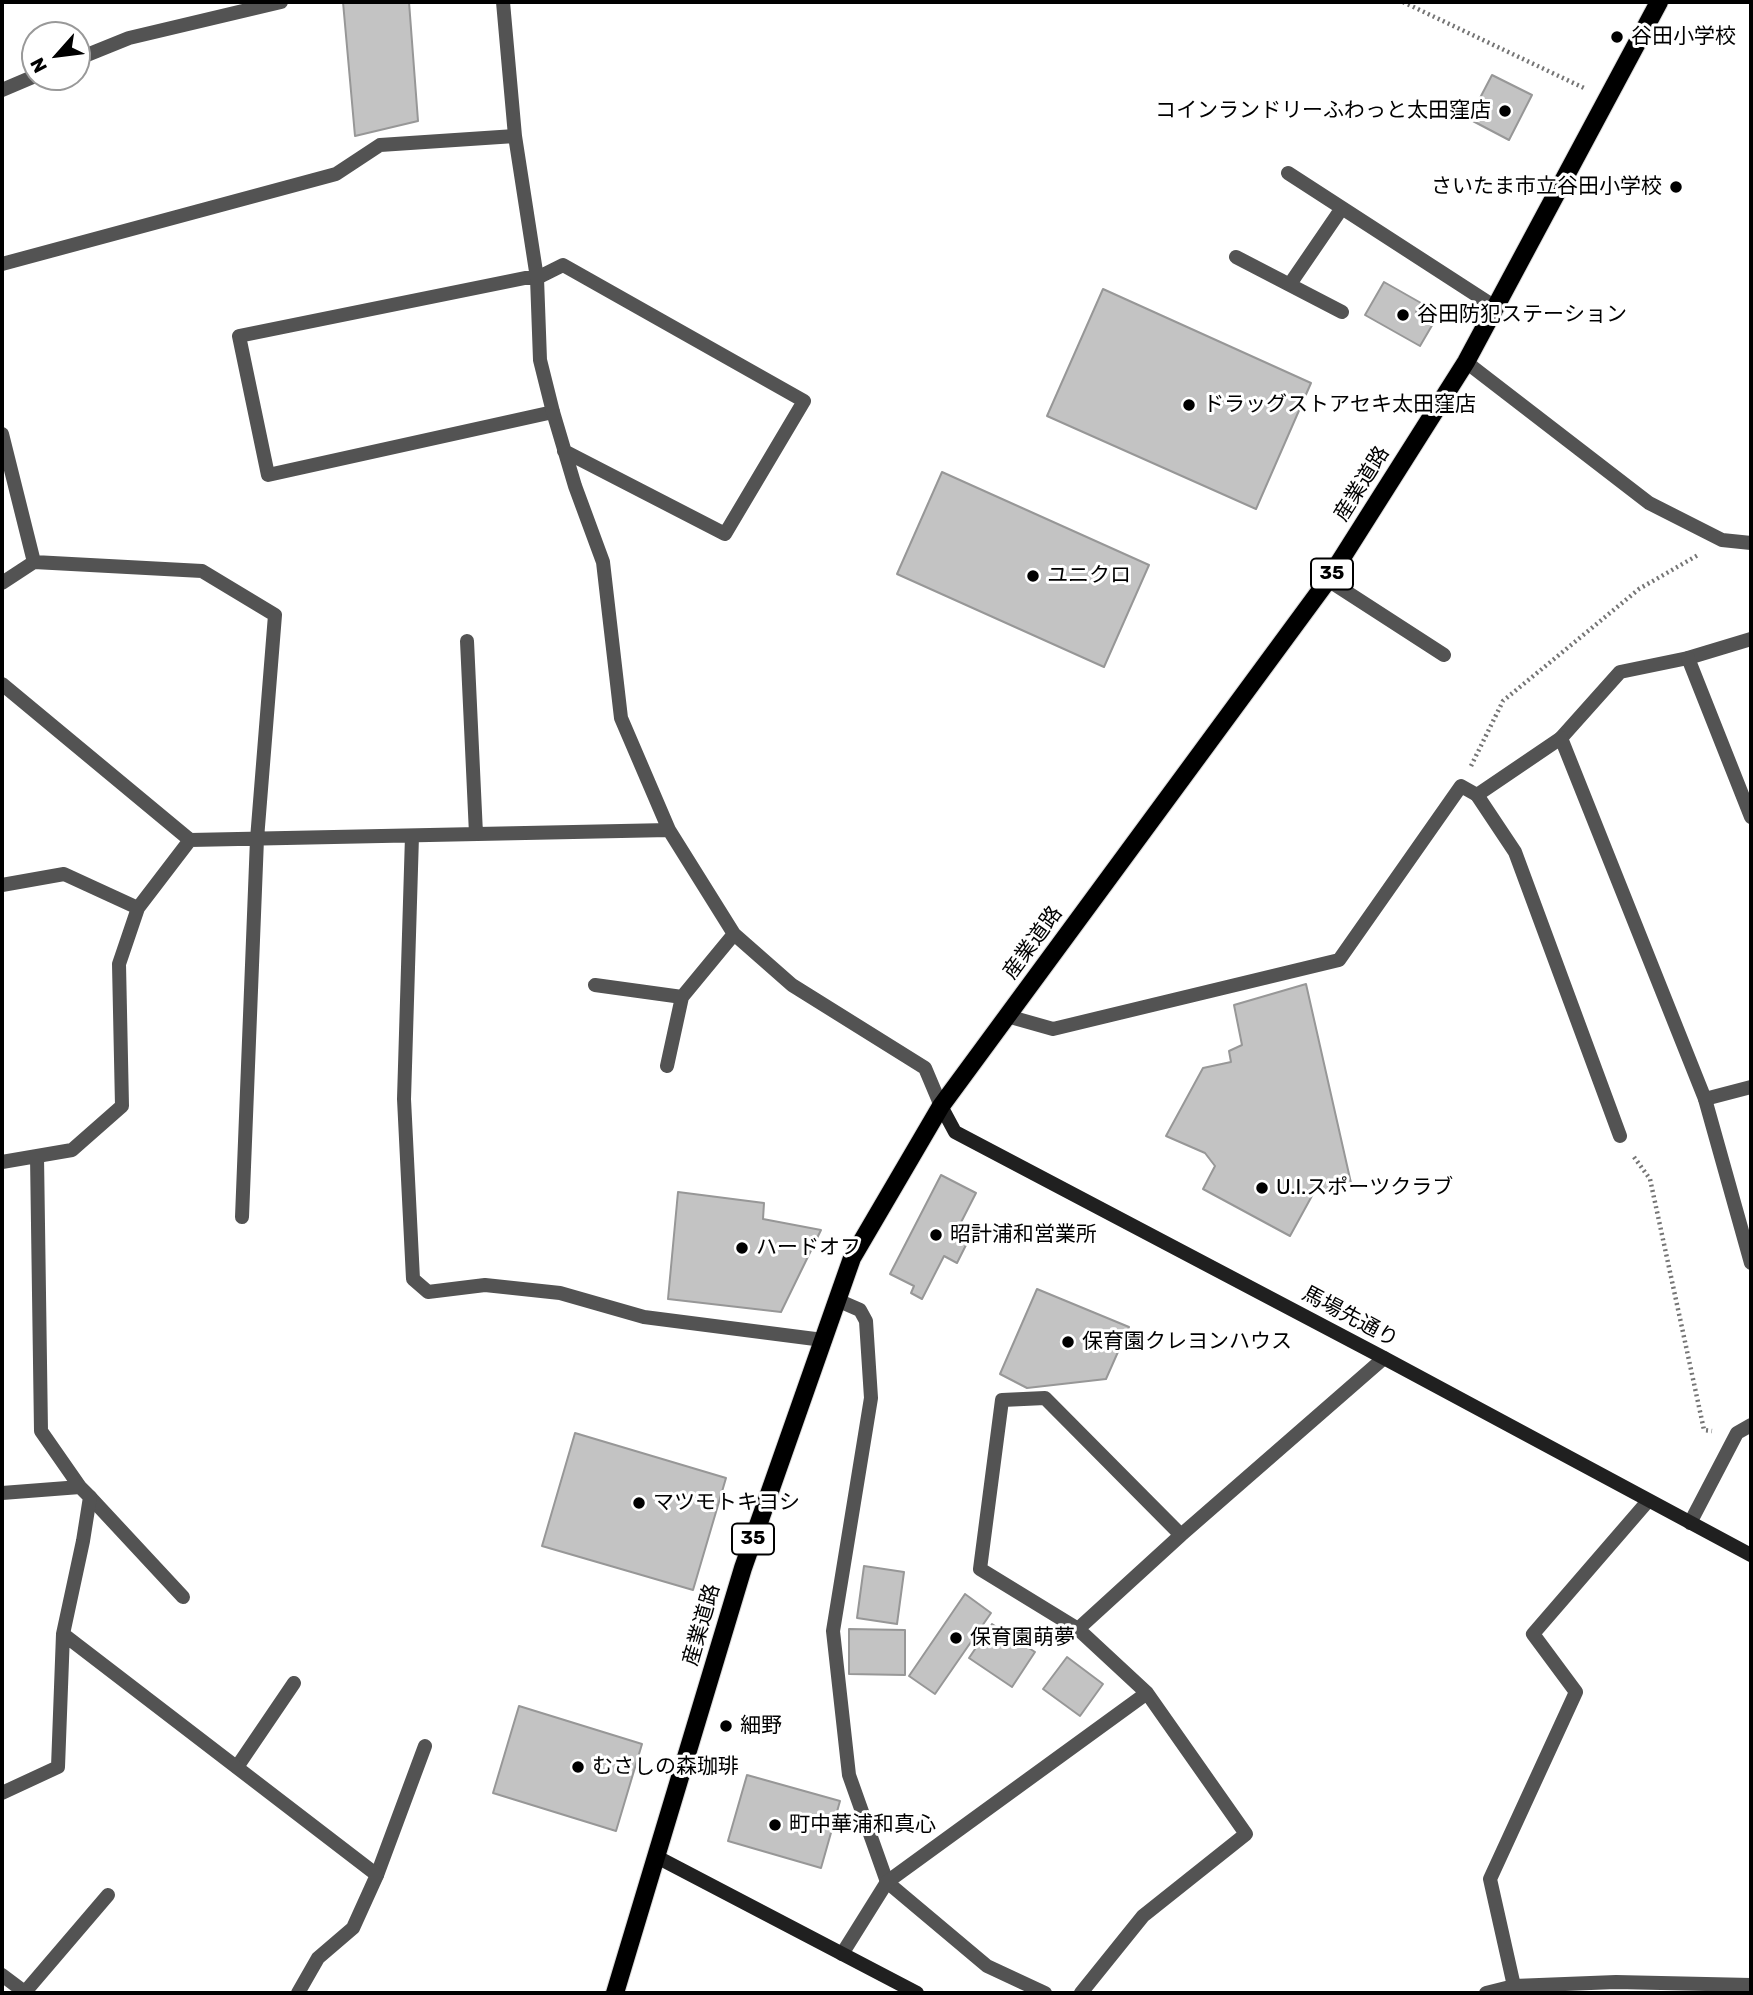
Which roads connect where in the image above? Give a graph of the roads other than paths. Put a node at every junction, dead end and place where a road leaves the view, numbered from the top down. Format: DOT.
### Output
graph roads {
  1 [pos="281,2"];
  2 [pos="503,2"];
  3 [pos="1659,2"];
  4 [pos="91,53"];
  5 [pos="21,82"];
  6 [pos="2,90"];
  7 [pos="515,136"];
  8 [pos="1288,173"];
  9 [pos="1342,208"];
  10 [pos="1236,257"];
  11 [pos="2,264"];
  12 [pos="537,278"];
  13 [pos="1290,284"];
  14 [pos="1495,307"];
  15 [pos="1342,312"];
  16 [pos="1466,362"];
  17 [pos="553,412"];
  18 [pos="2,434"];
  19 [pos="564,451"];
  20 [pos="1751,543"];
  21 [pos="34,562"];
  22 [pos="1328,580"];
  23 [pos="2,583"];
  24 [pos="1751,639"];
  25 [pos="467,641"];
  26 [pos="1444,655"];
  27 [pos="1688,658"];
  28 [pos="2,684"];
  29 [pos="1561,738"];
  30 [pos="1477,795"];
  31 [pos="1751,817"];
  32 [pos="669,830"];
  33 [pos="476,834"];
  34 [pos="412,836"];
  35 [pos="257,839"];
  36 [pos="190,840"];
  37 [pos="2,885"];
  38 [pos="138,908"];
  39 [pos="734,934"];
  40 [pos="595,985"];
  41 [pos="682,997"];
  42 [pos="1007,1016"];
  43 [pos="667,1066"];
  44 [pos="1751,1087"];
  45 [pos="1705,1099"];
  46 [pos="942,1106"];
  47 [pos="1620,1136"];
  48 [pos="37,1156"];
  49 [pos="2,1162"];
  50 [pos="242,1217"];
  51 [pos="1751,1263"];
  52 [pos="837,1300"];
  53 [pos="823,1340"];
  54 [pos="1384,1358"];
  55 [pos="1751,1425"];
  56 [pos="85,1492"];
  57 [pos="2,1493"];
  58 [pos="1648,1501"];
  59 [pos="1690,1523"];
  60 [pos="1181,1535"];
  61 [pos="1751,1555"];
  62 [pos="183,1597"];
  63 [pos="1078,1629"];
  64 [pos="63,1634"];
  65 [pos="294,1683"];
  66 [pos="1147,1693"];
  67 [pos="425,1746"];
  68 [pos="237,1768"];
  69 [pos="2,1793"];
  70 [pos="657,1857"];
  71 [pos="377,1875"];
  72 [pos="887,1882"];
  73 [pos="108,1895"];
  74 [pos="842,1954"];
  75 [pos="2,1975"];
  76 [pos="1751,1985"];
  77 [pos="1514,1986"];
  78 [pos="26,1993"];
  79 [pos="298,1993"];
  80 [pos="615,1993"];
  81 [pos="917,1993"];
  82 [pos="1045,1993"];
  83 [pos="1081,1993"];
  84 [pos="1486,1993"];
  1 -- 4 [label="street"];
  2 -- 7 [label="street"];
  3 -- 14 [label="main road, 産業道路 / 35"];
  5 -- 6 [label="street"];
  7 -- 11 [label="street"];
  7 -- 12 [label="street"];
  8 -- 9 [label="street"];
  9 -- 13 [label="street"];
  9 -- 14 [label="street"];
  10 -- 13 [label="street"];
  12 -- 17 [label="street"];
  12 -- 17 [label="street"];
  12 -- 19 [label="street"];
  13 -- 15 [label="street"];
  14 -- 16 [label="main road, 産業道路 / 35"];
  16 -- 20 [label="street"];
  16 -- 22 [label="main road, 産業道路 / 35"];
  17 -- 19 [label="street"];
  18 -- 21 [label="street"];
  19 -- 32 [label="street"];
  21 -- 23 [label="street"];
  21 -- 35 [label="street"];
  22 -- 26 [label="street"];
  22 -- 42 [label="main road, 産業道路 / 35"];
  24 -- 27 [label="street"];
  25 -- 33 [label="street"];
  27 -- 29 [label="street"];
  27 -- 31 [label="street"];
  28 -- 36 [label="street"];
  29 -- 30 [label="street"];
  29 -- 45 [label="street"];
  30 -- 42 [label="street"];
  30 -- 47 [label="street"];
  32 -- 33 [label="street"];
  32 -- 39 [label="street"];
  33 -- 34 [label="street"];
  34 -- 35 [label="street"];
  34 -- 53 [label="street"];
  35 -- 36 [label="street"];
  35 -- 50 [label="street"];
  36 -- 38 [label="street"];
  37 -- 38 [label="street"];
  38 -- 48 [label="street"];
  39 -- 41 [label="street"];
  39 -- 46 [label="street"];
  40 -- 41 [label="street"];
  41 -- 43 [label="street"];
  42 -- 46 [label="main road, 産業道路 / 35"];
  44 -- 45 [label="street"];
  45 -- 51 [label="street"];
  46 -- 52 [label="main road, 産業道路 / 35"];
  46 -- 54 [label="street, 馬場先通り"];
  48 -- 49 [label="street"];
  48 -- 56 [label="street"];
  52 -- 53 [label="main road, 産業道路 / 35"];
  52 -- 72 [label="street"];
  53 -- 70 [label="main road, 産業道路 / 35"];
  54 -- 58 [label="street, 馬場先通り"];
  54 -- 60 [label="street"];
  55 -- 59 [label="street"];
  56 -- 57 [label="street"];
  56 -- 62 [label="street"];
  56 -- 64 [label="street"];
  58 -- 59 [label="street, 馬場先通り"];
  58 -- 77 [label="street"];
  59 -- 61 [label="street, 馬場先通り"];
  60 -- 63 [label="street"];
  60 -- 63 [label="street"];
  63 -- 66 [label="street"];
  64 -- 68 [label="street"];
  64 -- 69 [label="street"];
  65 -- 68 [label="street"];
  66 -- 72 [label="street"];
  66 -- 83 [label="street"];
  67 -- 71 [label="street"];
  68 -- 71 [label="street"];
  70 -- 74 [label="street"];
  70 -- 80 [label="main road, 産業道路 / 35"];
  71 -- 79 [label="street"];
  72 -- 74 [label="street"];
  72 -- 82 [label="street"];
  73 -- 78 [label="street"];
  74 -- 81 [label="street"];
  75 -- 78 [label="street"];
  76 -- 77 [label="street"];
  77 -- 84 [label="street"];
}
